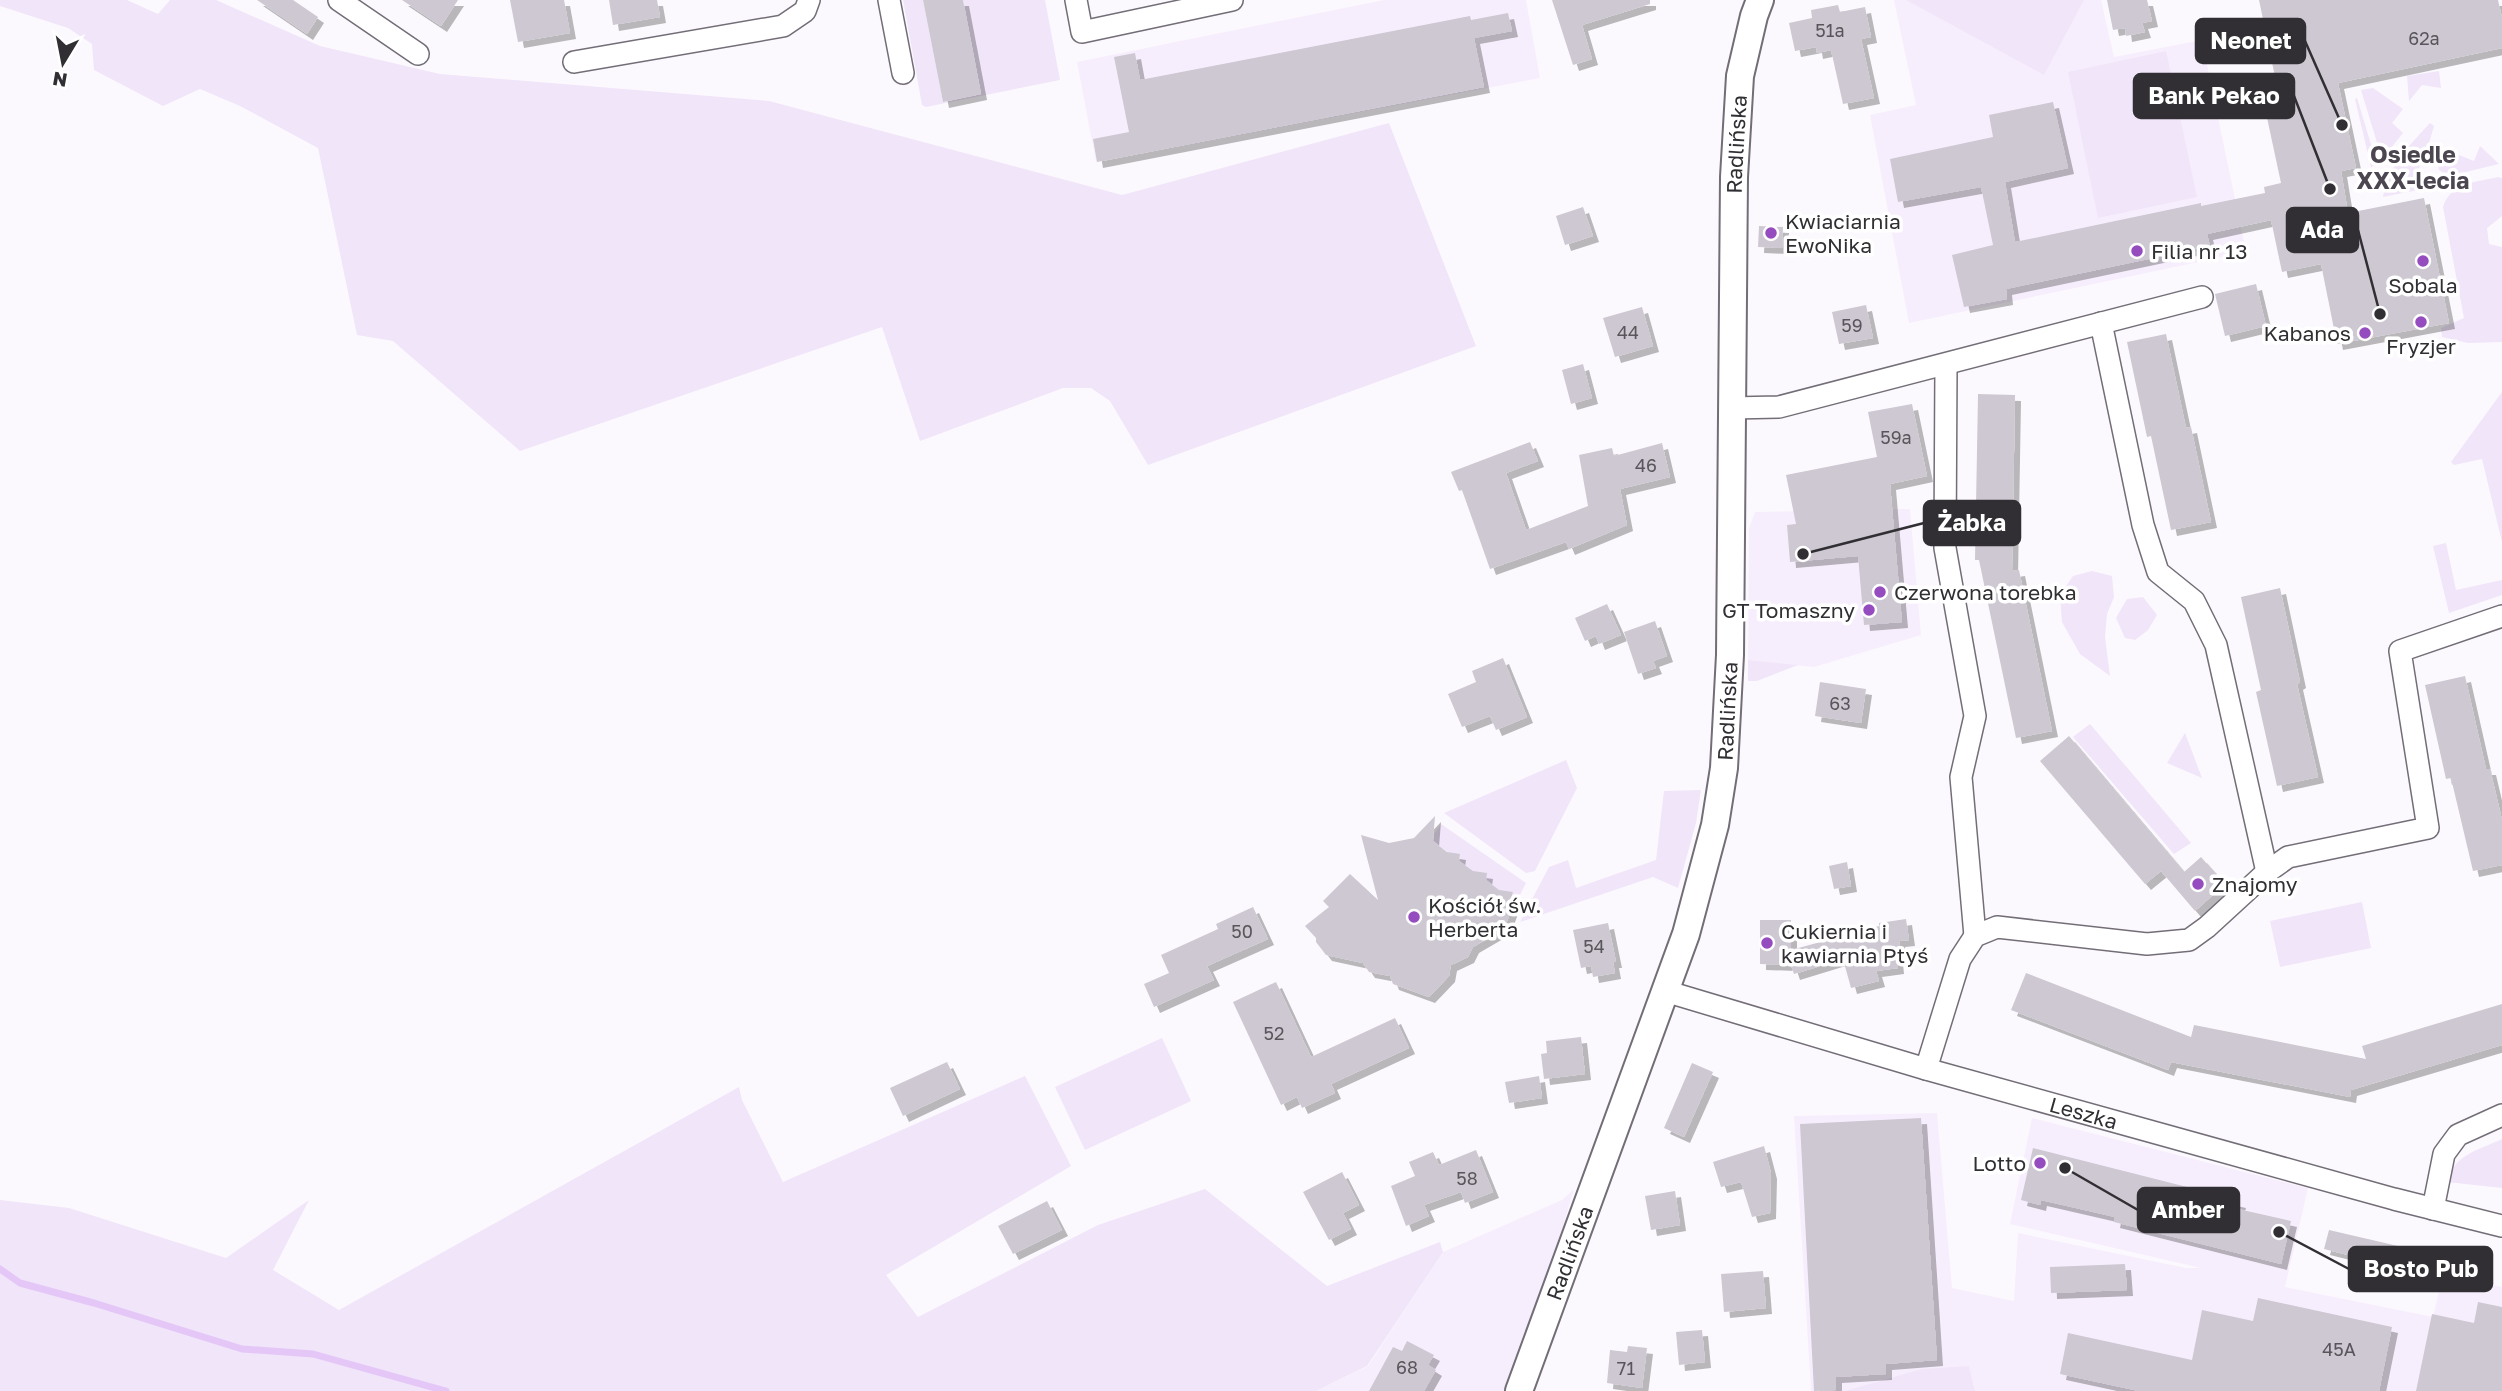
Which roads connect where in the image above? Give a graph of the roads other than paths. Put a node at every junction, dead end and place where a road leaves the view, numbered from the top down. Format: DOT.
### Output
graph roads {
  1 [pos="339,0"];
  2 [pos="809,0"];
  3 [pos="890,0"];
  4 [pos="1076,0"];
  5 [pos="1232,0"];
  6 [pos="1759,0"];
  7 [pos="418,54"];
  8 [pos="574,62"];
  9 [pos="903,73"];
  10 [pos="2203,297"];
  11 [pos="2101,323"];
  12 [pos="1946,365"];
  13 [pos="1731,408"];
  14 [pos="2502,616"];
  15 [pos="2267,872"];
  16 [pos="1975,936"];
  17 [pos="1665,991"];
  18 [pos="1926,1069"];
  19 [pos="2502,1115"];
  20 [pos="2432,1209"];
  21 [pos="2502,1226"];
  22 [pos="1518,1391"];
  1 -- 7 [label="street"];
  2 -- 8 [label="street"];
  3 -- 9 [label="street"];
  4 -- 5 [label="street"];
  6 -- 13 [label="street, Radlińska"];
  10 -- 11 [label="street"];
  11 -- 12 [label="street"];
  11 -- 15 [label="street"];
  12 -- 13 [label="street"];
  12 -- 16 [label="street"];
  13 -- 17 [label="street, Radlińska"];
  14 -- 15 [label="street"];
  15 -- 16 [label="street"];
  16 -- 18 [label="street"];
  17 -- 18 [label="street, Leszka"];
  17 -- 22 [label="street, Radlińska"];
  18 -- 20 [label="street, Leszka"];
  19 -- 20 [label="street"];
  20 -- 21 [label="street, Leszka"];
}
